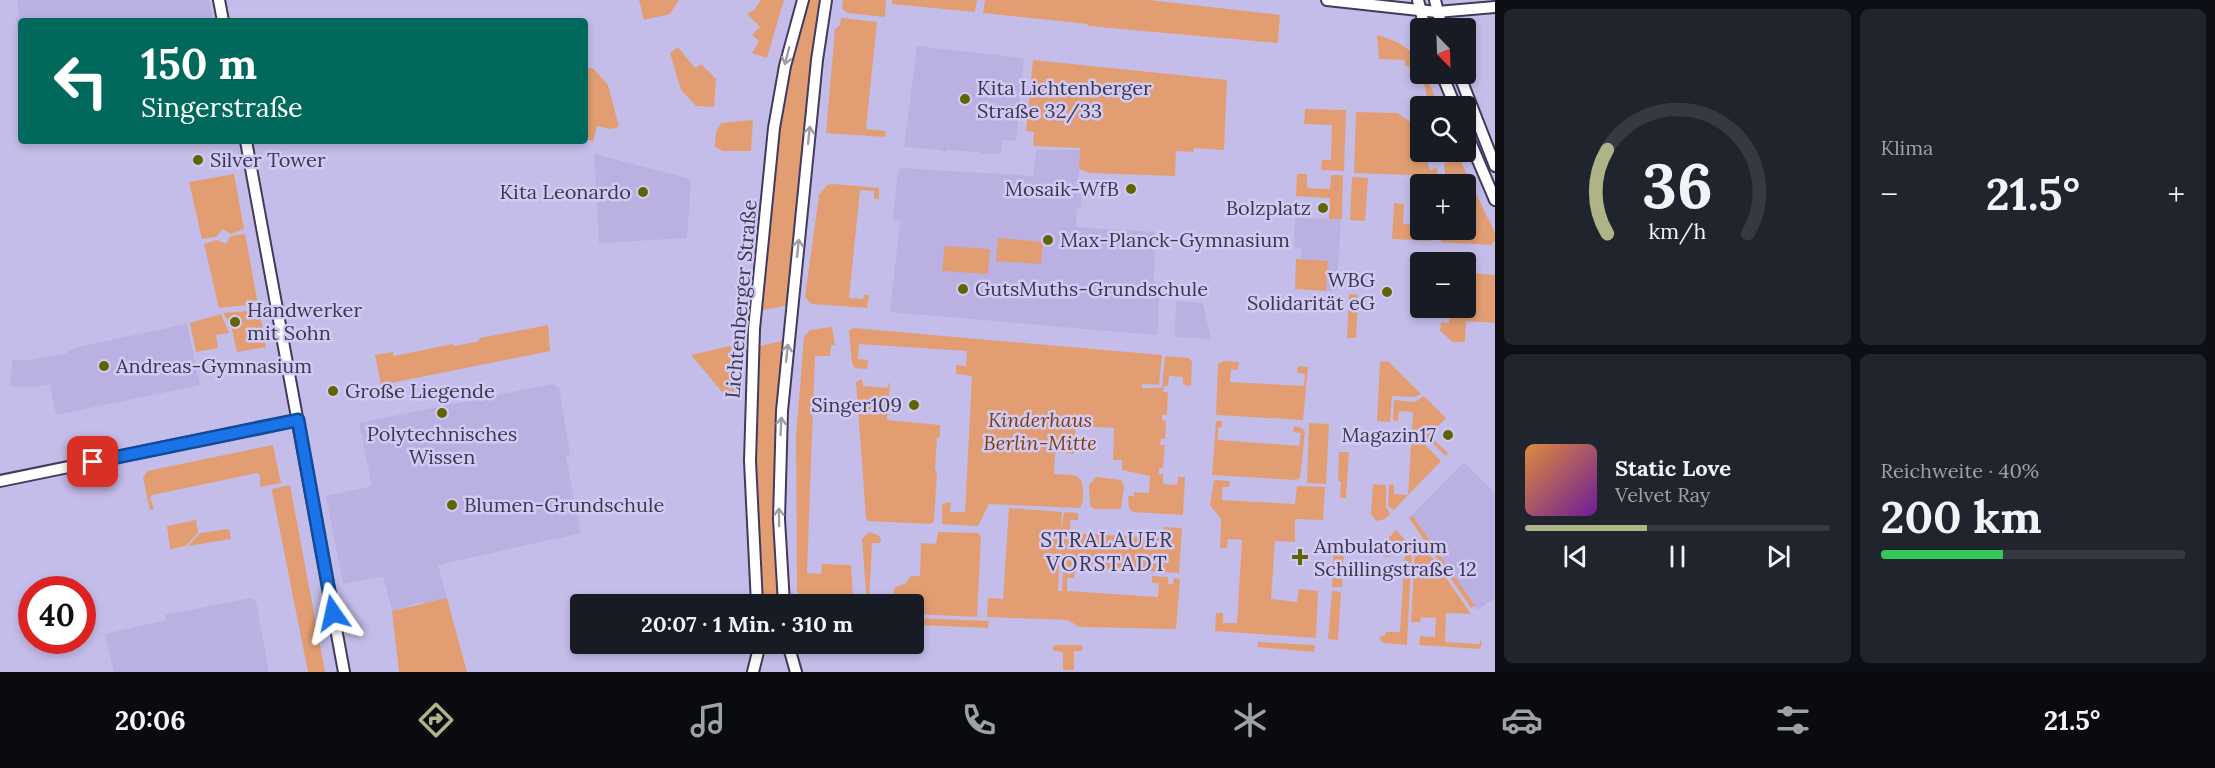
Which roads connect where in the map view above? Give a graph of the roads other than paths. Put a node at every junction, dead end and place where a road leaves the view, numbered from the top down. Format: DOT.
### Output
graph roads {
  1 [pos="219,0"];
  2 [pos="803,0"];
  3 [pos="826,0"];
  4 [pos="1327,0"];
  5 [pos="1435,0"];
  6 [pos="1419,5"];
  7 [pos="1495,7"];
  8 [pos="1437,12"];
  9 [pos="222,18"];
  10 [pos="1439,18"];
  11 [pos="1463,84"];
  12 [pos="247,144"];
  13 [pos="1476,155"];
  14 [pos="1495,166"];
  15 [pos="1495,200"];
  16 [pos="298,420"];
  17 [pos="0,481"];
  18 [pos="757,594"];
  19 [pos="783,594"];
  20 [pos="758,654"];
  21 [pos="791,654"];
  22 [pos="795,669"];
  23 [pos="344,672"];
  24 [pos="753,672"];
  1 -- 9 [label="main road"];
  2 -- 18 [label="main road, Lichtenberger Straße, one-way"];
  19 -- 3 [label="main road, one-way"];
  4 -- 6 [label="main road"];
  5 -- 8 [label="main road"];
  6 -- 8 [label="main road"];
  7 -- 8 [label="main road"];
  8 -- 10 [label="main road"];
  11 -- 14 [label="main road"];
  12 -- 16 [label="main road"];
  13 -- 15 [label="main road"];
  16 -- 17 [label="main road"];
  16 -- 23 [label="main road"];
  20 -- 24 [label="main road"];
  21 -- 22 [label="main road"];
}
